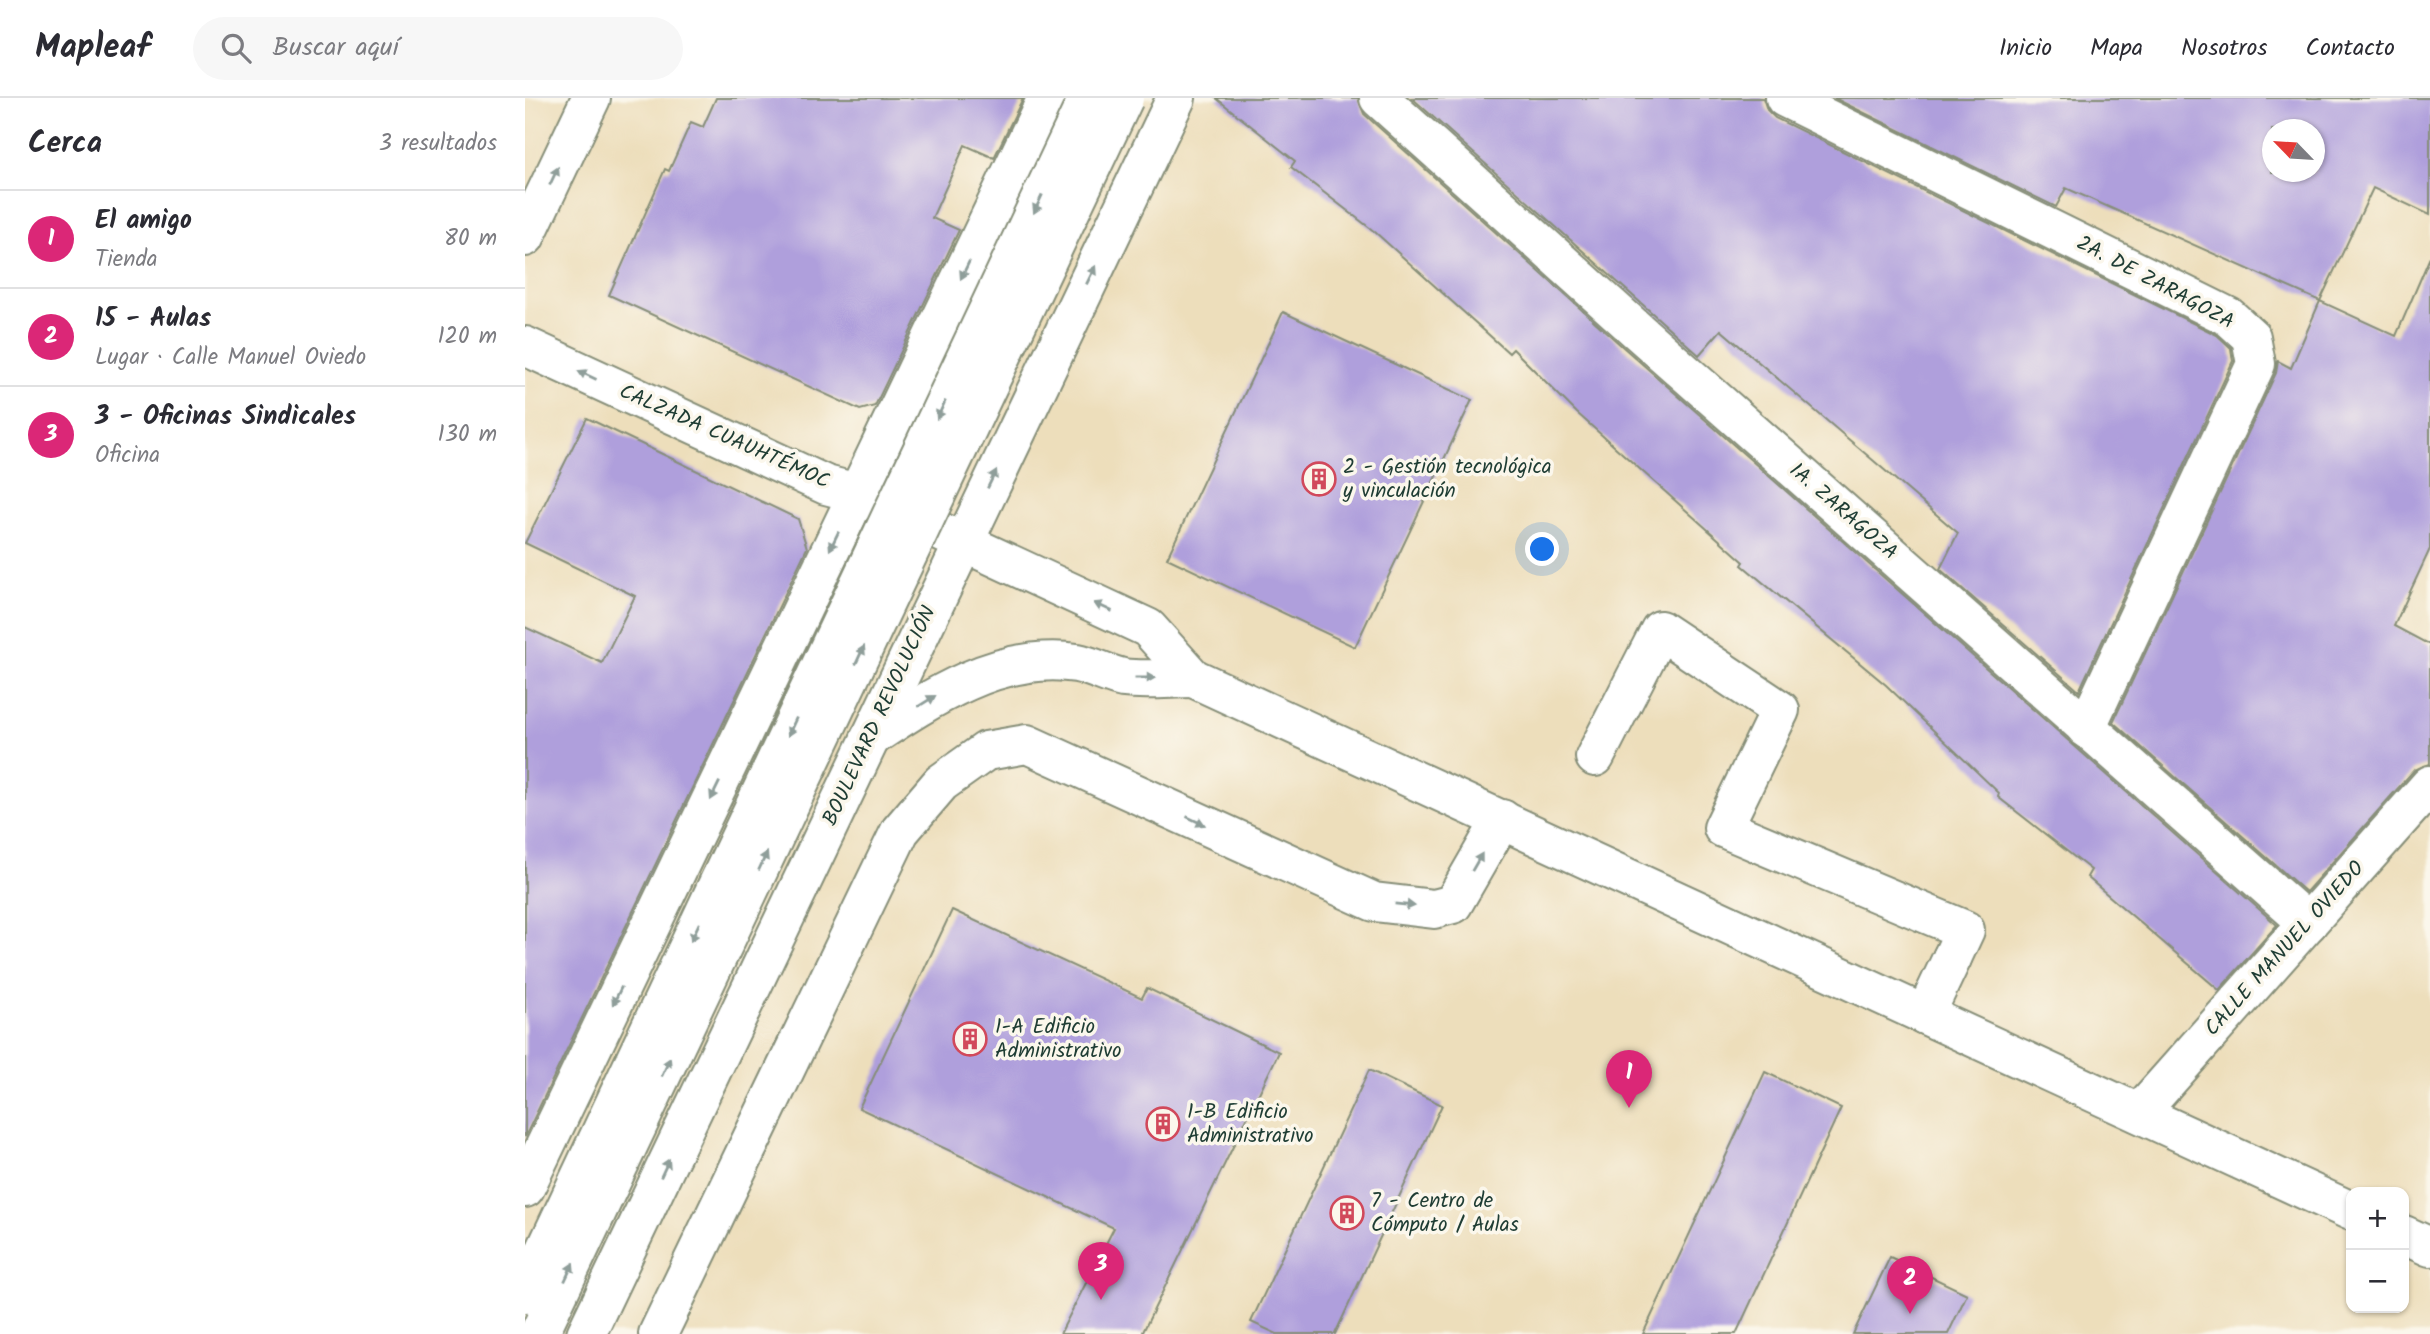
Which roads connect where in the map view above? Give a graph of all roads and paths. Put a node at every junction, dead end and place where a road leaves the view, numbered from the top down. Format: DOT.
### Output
graph roads {
  1 [pos="591,98"];
  2 [pos="1088,98"];
  3 [pos="1124,98"];
  4 [pos="1176,98"];
  5 [pos="1380,98"];
  6 [pos="1785,98"];
  7 [pos="1039,115"];
  8 [pos="1136,181"];
  9 [pos="525,237"];
  10 [pos="525,346"];
  11 [pos="857,493"];
  12 [pos="962,541"];
  13 [pos="1193,678"];
  14 [pos="2086,727"];
  15 [pos="870,738"];
  16 [pos="1595,757"];
  17 [pos="2430,785"];
  18 [pos="1502,819"];
  19 [pos="2308,923"];
  20 [pos="1925,1014"];
  21 [pos="2139,1113"];
  22 [pos="526,1181"];
  23 [pos="2346,1209"];
  24 [pos="635,1230"];
  25 [pos="2409,1237"];
  26 [pos="2430,1247"];
  27 [pos="525,1294"];
  28 [pos="539,1334"];
  29 [pos="586,1334"];
  30 [pos="658,1334"];
  9 -- 1 [label="main road, one-way"];
  2 -- 27 [label="main road, one-way, bridge"];
  28 -- 3 [label="main road, BOULEVARD REVOLUCIÓN, one-way, bridge"];
  4 -- 8 [label="main road, BOULEVARD REVOLUCIÓN"];
  5 -- 14 [label="main road, 1A. ZARAGOZA"];
  6 -- 14 [label="main road, 2A. DE ZARAGOZA"];
  7 -- 8 [label="main road"];
  7 -- 11 [label="main road, one-way"];
  12 -- 8 [label="main road, BOULEVARD REVOLUCIÓN, one-way"];
  11 -- 10 [label="main road, CALZADA CUAUHTÉMOC, one-way"];
  11 -- 12 [label="main road, CALZADA CUAUHTÉMOC"];
  11 -- 22 [label="main road, one-way"];
  13 -- 12 [label="main road, CALZADA CUAUHTÉMOC, one-way"];
  12 -- 15 [label="main road, BOULEVARD REVOLUCIÓN"];
  15 -- 13 [label="main road, one-way"];
  13 -- 18 [label="main road"];
  14 -- 19 [label="main road, 1A. ZARAGOZA"];
  24 -- 15 [label="main road, BOULEVARD REVOLUCIÓN, one-way"];
  16 -- 20 [label="main road"];
  17 -- 19 [label="main road, CALLE MANUEL OVIEDO"];
  18 -- 20 [label="main road"];
  30 -- 18 [label="main road, one-way"];
  19 -- 21 [label="main road, CALLE MANUEL OVIEDO"];
  20 -- 21 [label="main road"];
  21 -- 23 [label="main road"];
  22 -- 24 [label="main road"];
  24 -- 29 [label="main road, BOULEVARD REVOLUCIÓN"];
  25 -- 26 [label="main road"];
}
